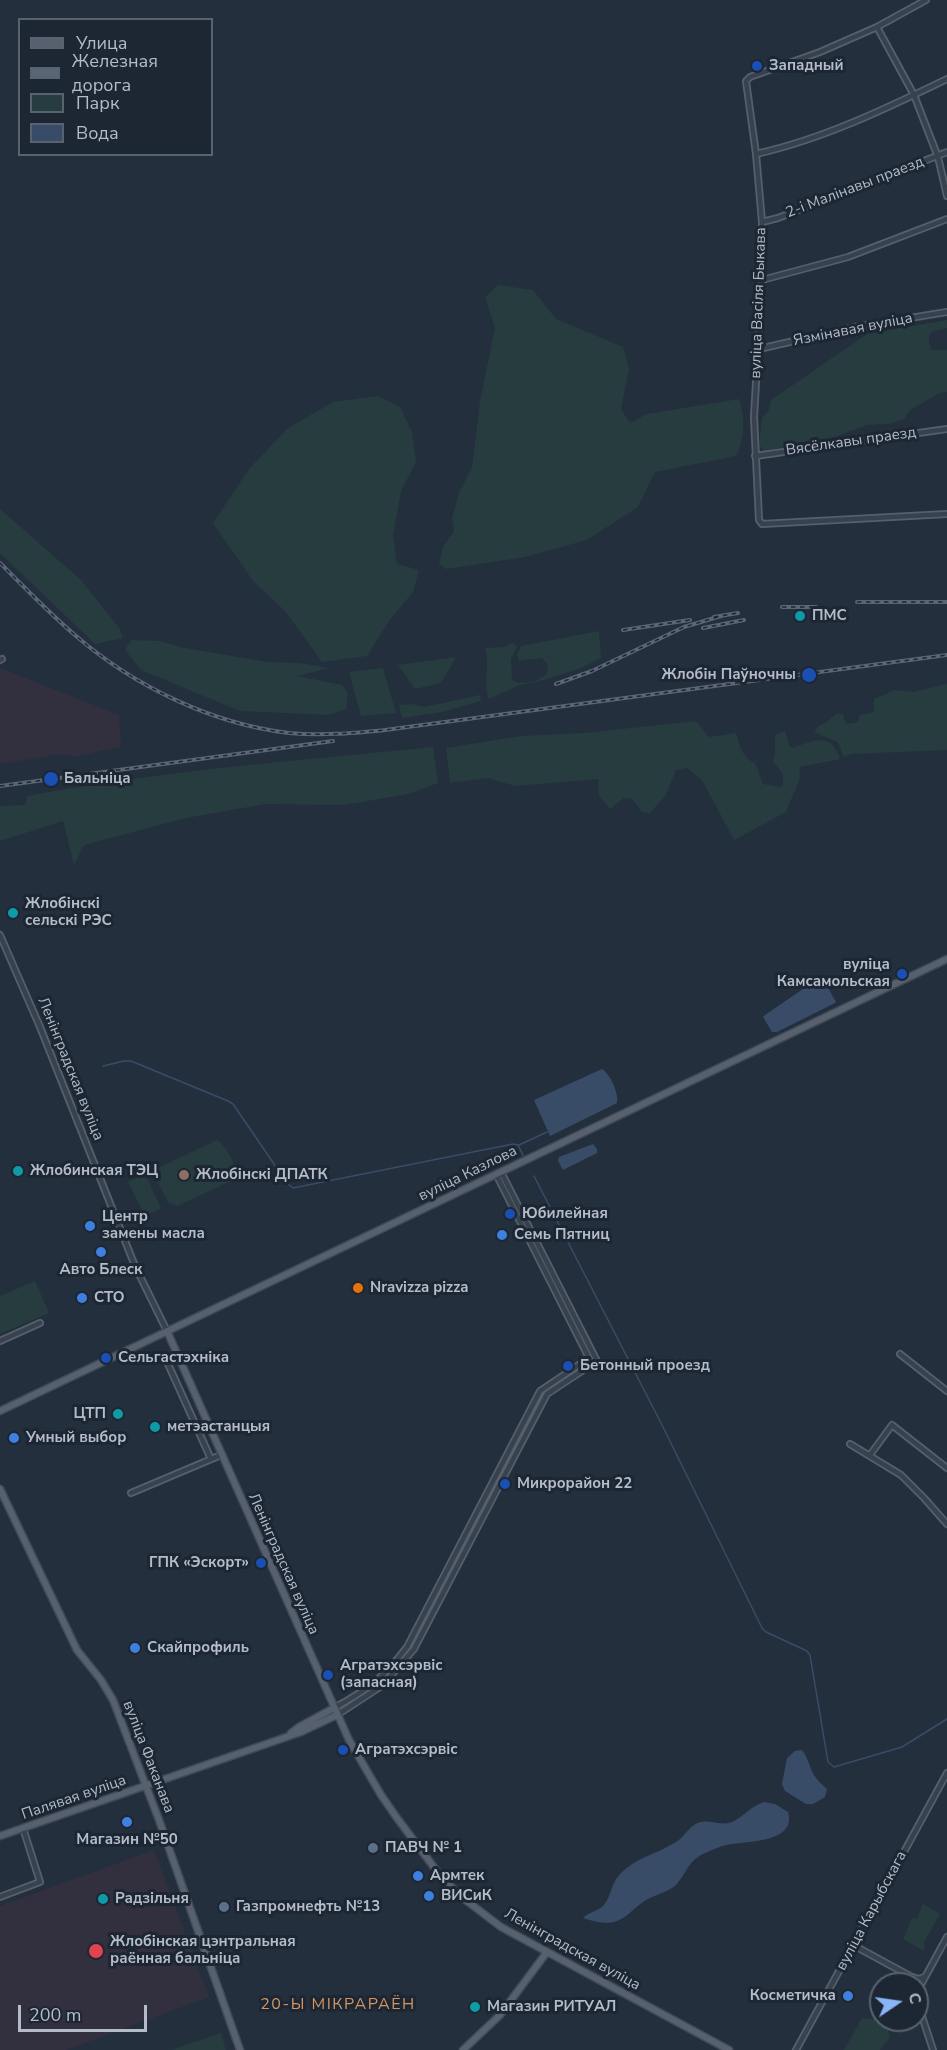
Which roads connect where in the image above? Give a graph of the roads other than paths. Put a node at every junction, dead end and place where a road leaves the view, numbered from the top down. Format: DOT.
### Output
graph roads {
  1 [pos="926,0"];
  2 [pos="878,27"];
  3 [pos="947,79"];
  4 [pos="914,95"];
  5 [pos="947,152"];
  6 [pos="756,154"];
  7 [pos="938,157"];
  8 [pos="947,196"];
  9 [pos="947,219"];
  10 [pos="762,222"];
  11 [pos="762,280"];
  12 [pos="947,312"];
  13 [pos="759,349"];
  14 [pos="947,429"];
  15 [pos="755,456"];
  16 [pos="947,514"];
  17 [pos="0,935"];
  18 [pos="947,959"];
  19 [pos="498,1173"];
  20 [pos="40,1323"];
  21 [pos="167,1331"];
  22 [pos="0,1341"];
  23 [pos="900,1354"];
  24 [pos="168,1364"];
  25 [pos="947,1391"];
  26 [pos="0,1411"];
  27 [pos="850,1444"];
  28 [pos="222,1455"];
  29 [pos="870,1455"];
  30 [pos="211,1459"];
  31 [pos="947,1468"];
  32 [pos="0,1489"];
  33 [pos="131,1493"];
  34 [pos="947,1524"];
  35 [pos="336,1712"];
  36 [pos="947,1773"];
  37 [pos="147,1786"];
  38 [pos="23,1828"];
  39 [pos="0,1836"];
  40 [pos="0,1897"];
  41 [pos="947,1937"];
  42 [pos="853,1945"];
  43 [pos="548,1952"];
  44 [pos="903,1972"];
  45 [pos="928,1972"];
  46 [pos="927,2032"];
  47 [pos="240,2050"];
  48 [pos="463,2050"];
  49 [pos="729,2050"];
  50 [pos="796,2050"];
  51 [pos="933,2050"];
  1 -- 2 [label="street"];
  2 -- 4 [label="street"];
  2 -- 6 [label="street, вуліца Васіля Быкава"];
  3 -- 4 [label="street"];
  4 -- 6 [label="street"];
  4 -- 7 [label="street"];
  5 -- 7 [label="street, 2-і Малінавы праезд"];
  6 -- 10 [label="street, вуліца Васіля Быкава"];
  7 -- 8 [label="street"];
  7 -- 10 [label="street, 2-і Малінавы праезд"];
  9 -- 11 [label="street"];
  10 -- 11 [label="street, вуліца Васіля Быкава"];
  11 -- 13 [label="street, вуліца Васіля Быкава"];
  12 -- 13 [label="street, Язмінавая вуліца"];
  13 -- 15 [label="street, вуліца Васіля Быкава"];
  14 -- 15 [label="street, Вясёлкавы праезд"];
  15 -- 16 [label="street, вуліца Васіля Быкава"];
  17 -- 21 [label="street, Ленінградская вуліца"];
  18 -- 19 [label="main road, вуліца Казлова"];
  19 -- 21 [label="main road, вуліца Казлова"];
  19 -- 35 [label="street"];
  20 -- 22 [label="street"];
  21 -- 26 [label="main road, вуліца Казлова"];
  21 -- 28 [label="main road, Ленінградская вуліца"];
  23 -- 25 [label="street"];
  24 -- 30 [label="street"];
  27 -- 29 [label="street"];
  28 -- 30 [label="street"];
  28 -- 35 [label="main road, Ленінградская вуліца"];
  29 -- 31 [label="street"];
  29 -- 34 [label="street"];
  30 -- 33 [label="street"];
  32 -- 37 [label="main road, вуліца Факанава"];
  35 -- 37 [label="main road, Палявая вуліца"];
  35 -- 43 [label="main road, Ленінградская вуліца"];
  36 -- 42 [label="street, вуліца Карыбскага"];
  37 -- 38 [label="main road, Палявая вуліца"];
  37 -- 47 [label="main road, вуліца Факанава"];
  38 -- 39 [label="main road, Палявая вуліца"];
  38 -- 40 [label="street"];
  41 -- 45 [label="street"];
  42 -- 44 [label="street"];
  42 -- 50 [label="street, вуліца Карыбскага"];
  43 -- 48 [label="main road"];
  43 -- 49 [label="main road, Ленінградская вуліца"];
  46 -- 51 [label="street"];
}
